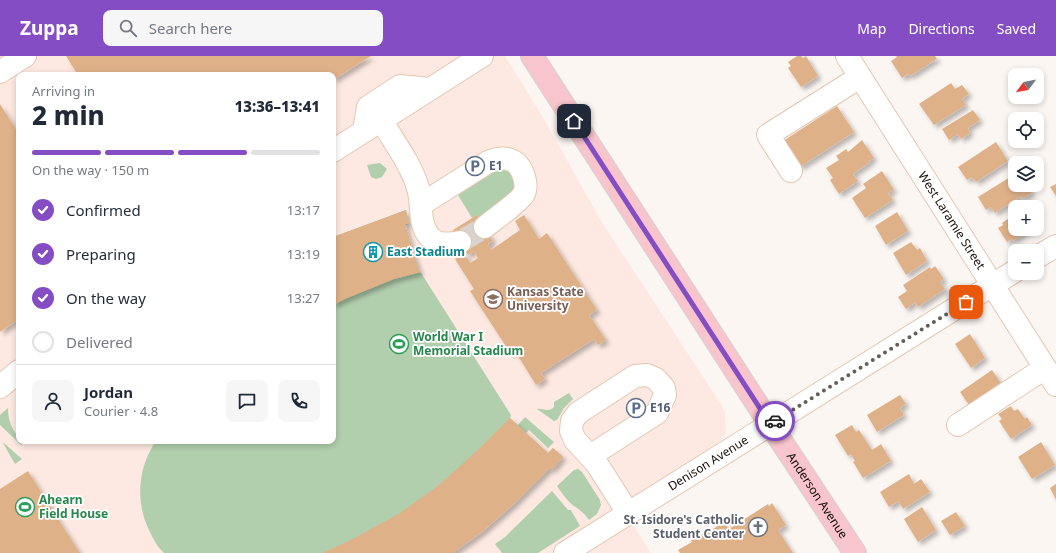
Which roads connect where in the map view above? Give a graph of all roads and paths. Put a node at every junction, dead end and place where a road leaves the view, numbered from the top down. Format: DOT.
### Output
graph roads {
  1 [pos="25,56"];
  2 [pos="482,56"];
  3 [pos="532,56"];
  4 [pos="847,56"];
  5 [pos="0,72"];
  6 [pos="860,77"];
  7 [pos="373,126"];
  8 [pos="336,148"];
  9 [pos="791,171"];
  10 [pos="422,204"];
  11 [pos="485,227"];
  12 [pos="460,242"];
  13 [pos="1056,246"];
  14 [pos="1044,253"];
  15 [pos="1008,275"];
  16 [pos="992,285"];
  17 [pos="16,374"];
  18 [pos="1051,376"];
  19 [pos="0,387"];
  20 [pos="770,424"];
  21 [pos="958,425"];
  22 [pos="590,456"];
  23 [pos="628,513"];
  24 [pos="564,553"];
  25 [pos="855,553"];
  1 -- 5 [label="street"];
  2 -- 7 [label="street"];
  3 -- 20 [label="main road, Anderson Avenue"];
  4 -- 6 [label="street, West Laramie Street"];
  6 -- 9 [label="street"];
  6 -- 16 [label="street, West Laramie Street"];
  7 -- 8 [label="street"];
  7 -- 10 [label="street"];
  10 -- 11 [label="street"];
  10 -- 12 [label="street"];
  13 -- 14 [label="street"];
  15 -- 16 [label="street, Denison Avenue"];
  16 -- 18 [label="street, West Laramie Street"];
  16 -- 20 [label="street, Denison Avenue"];
  17 -- 19 [label="street"];
  18 -- 21 [label="street"];
  20 -- 23 [label="street, Denison Avenue"];
  20 -- 25 [label="main road, Anderson Avenue"];
  22 -- 23 [label="street"];
  23 -- 24 [label="street, Denison Avenue"];
}
